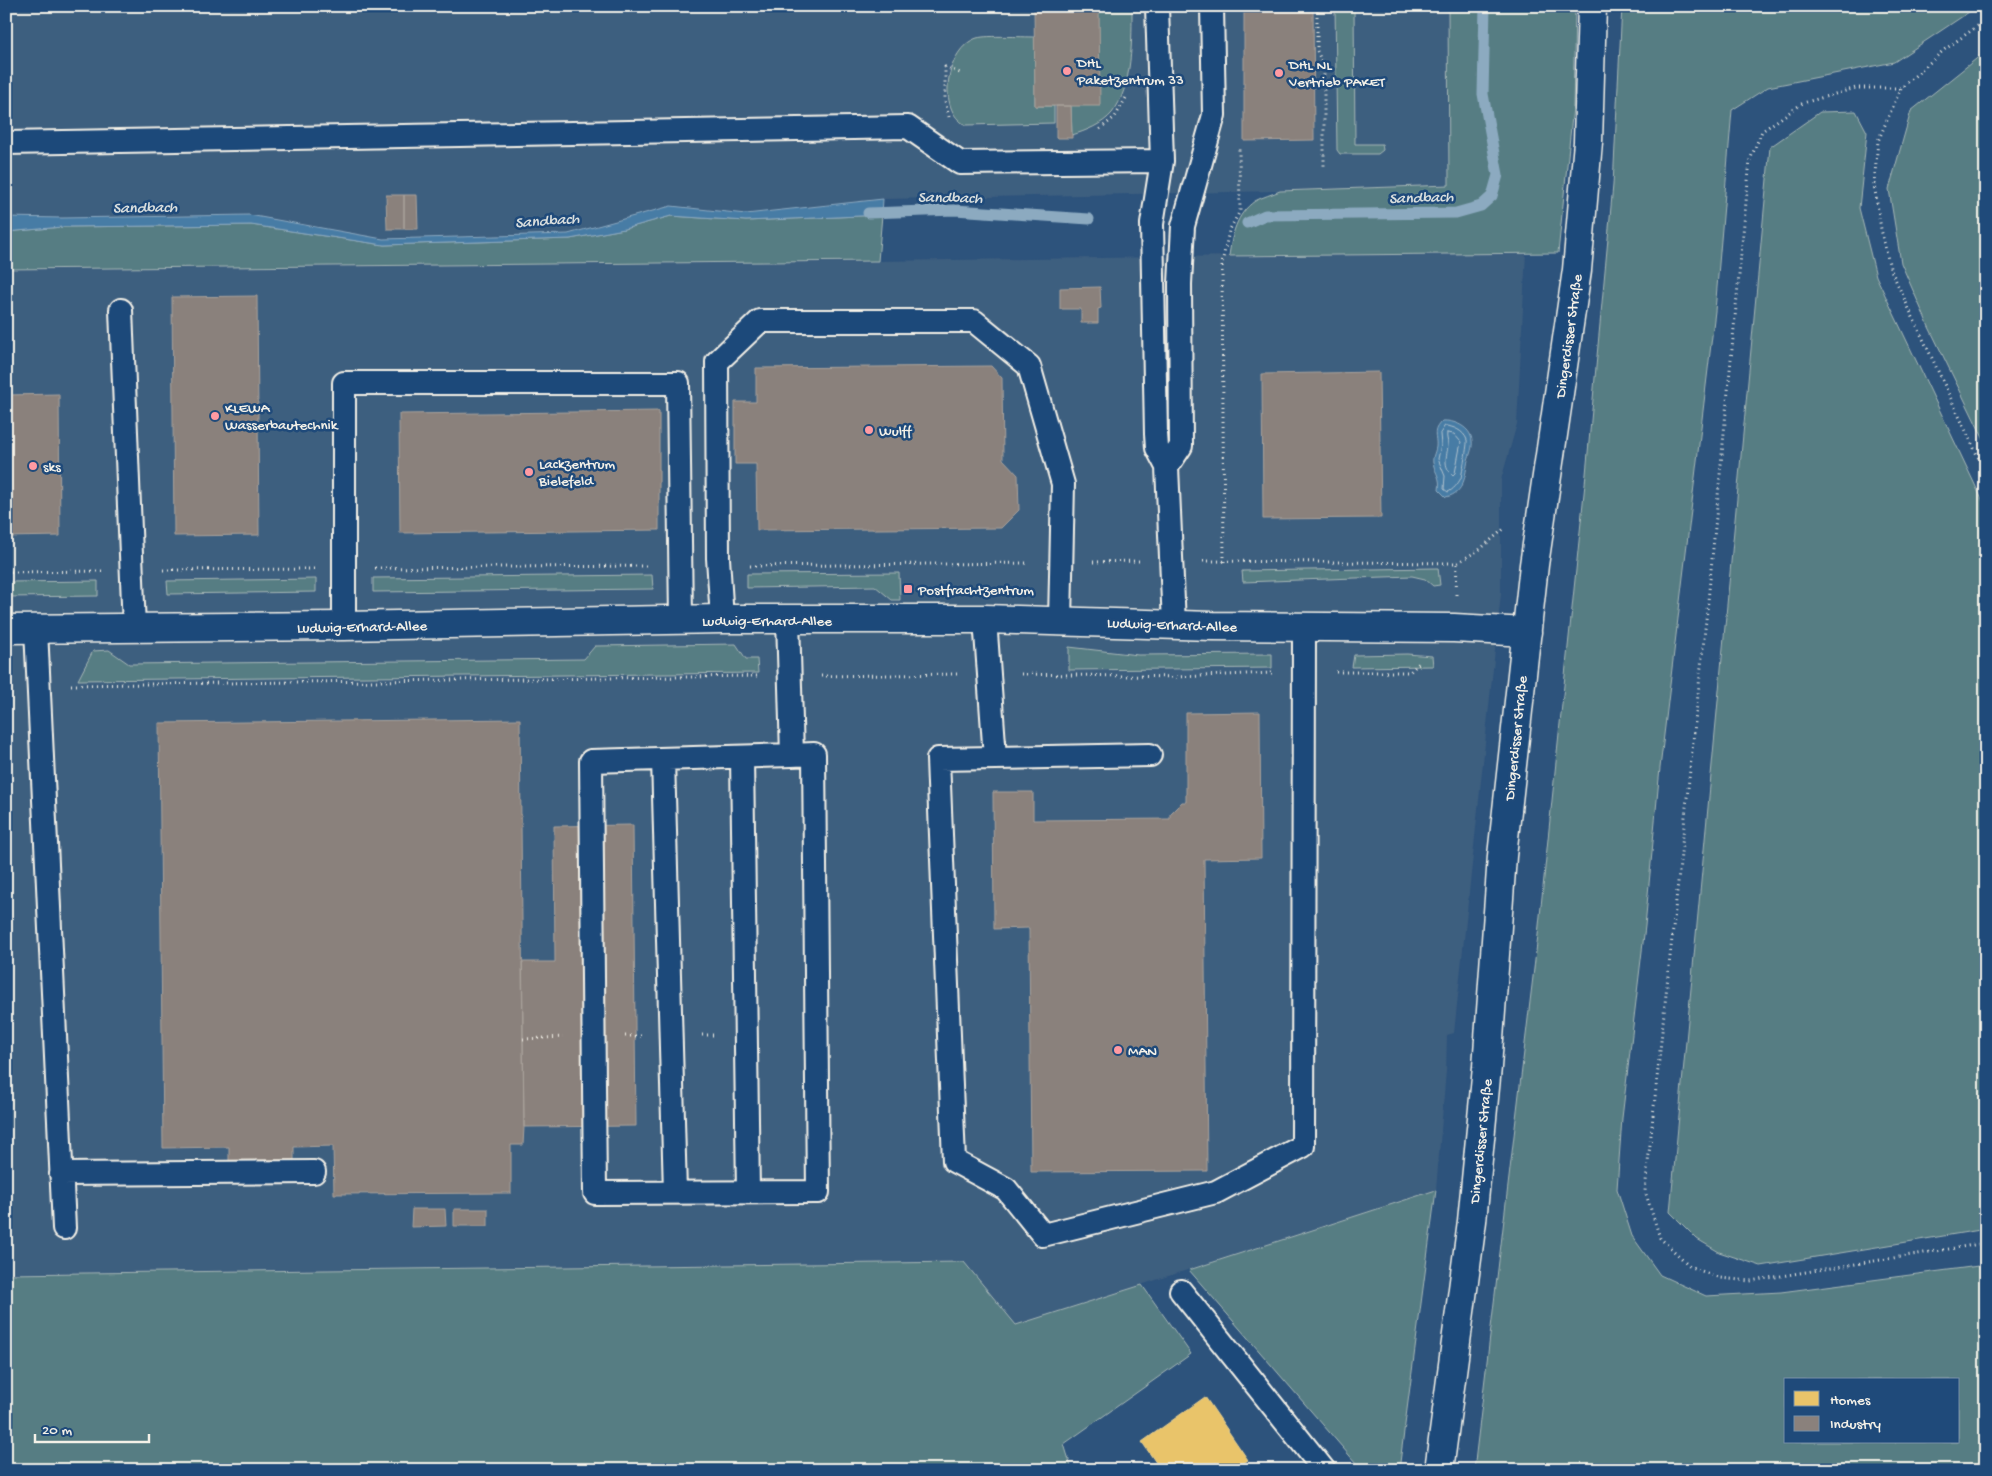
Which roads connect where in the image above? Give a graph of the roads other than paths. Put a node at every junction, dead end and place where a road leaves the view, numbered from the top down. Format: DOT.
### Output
graph roads {
  1 [pos="1157,6"];
  2 [pos="1212,6"];
  3 [pos="1592,6"];
  4 [pos="6,143"];
  5 [pos="1162,161"];
  6 [pos="121,310"];
  7 [pos="1167,468"];
  8 [pos="985,618"];
  9 [pos="722,619"];
  10 [pos="788,619"];
  11 [pos="682,620"];
  12 [pos="1060,621"];
  13 [pos="1174,624"];
  14 [pos="344,626"];
  15 [pos="1304,626"];
  16 [pos="134,628"];
  17 [pos="36,629"];
  18 [pos="6,630"];
  19 [pos="1527,632"];
  20 [pos="792,755"];
  21 [pos="1150,755"];
  22 [pos="742,757"];
  23 [pos="995,758"];
  24 [pos="663,759"];
  25 [pos="314,1172"];
  26 [pos="61,1174"];
  27 [pos="675,1192"];
  28 [pos="748,1192"];
  29 [pos="64,1228"];
  30 [pos="1182,1291"];
  31 [pos="1324,1470"];
  32 [pos="1439,1470"];
  1 -- 5 [label="lane"];
  2 -- 7 [label="lane"];
  3 -- 19 [label="street, Dingerdisser Straße"];
  4 -- 5 [label="lane"];
  5 -- 7 [label="lane"];
  6 -- 16 [label="lane"];
  7 -- 13 [label="lane"];
  8 -- 10 [label="street, Ludwig-Erhard-Allee"];
  8 -- 12 [label="street, Ludwig-Erhard-Allee"];
  8 -- 23 [label="lane"];
  9 -- 10 [label="street, Ludwig-Erhard-Allee"];
  9 -- 11 [label="street, Ludwig-Erhard-Allee"];
  9 -- 12 [label="lane"];
  10 -- 20 [label="lane"];
  11 -- 14 [label="street, Ludwig-Erhard-Allee"];
  11 -- 14 [label="lane"];
  12 -- 13 [label="street, Ludwig-Erhard-Allee"];
  13 -- 15 [label="street, Ludwig-Erhard-Allee"];
  14 -- 16 [label="street, Ludwig-Erhard-Allee"];
  15 -- 19 [label="street, Ludwig-Erhard-Allee"];
  15 -- 23 [label="lane"];
  16 -- 17 [label="street, Ludwig-Erhard-Allee"];
  17 -- 18 [label="street, Ludwig-Erhard-Allee"];
  17 -- 26 [label="lane"];
  19 -- 32 [label="street, Dingerdisser Straße"];
  20 -- 22 [label="lane"];
  20 -- 28 [label="lane"];
  21 -- 23 [label="lane"];
  22 -- 24 [label="lane"];
  22 -- 28 [label="lane"];
  24 -- 27 [label="lane"];
  24 -- 27 [label="lane"];
  25 -- 26 [label="lane"];
  26 -- 29 [label="lane"];
  27 -- 28 [label="lane"];
  30 -- 31 [label="lane"];
}
